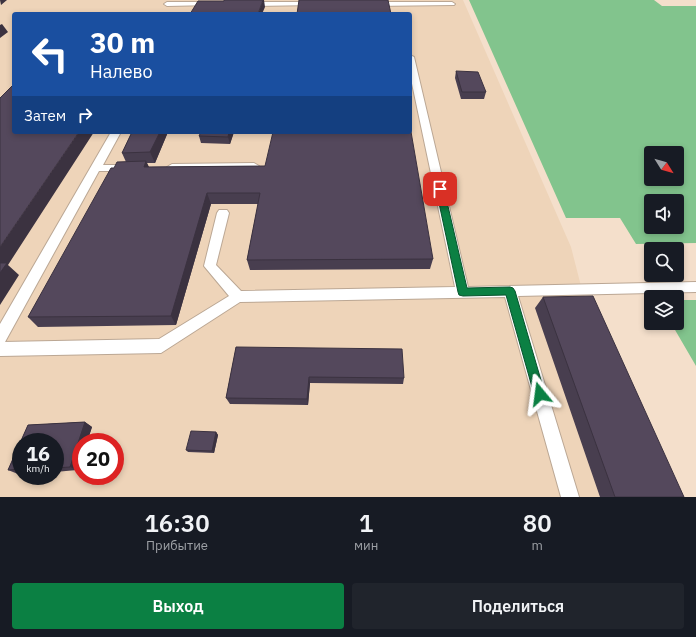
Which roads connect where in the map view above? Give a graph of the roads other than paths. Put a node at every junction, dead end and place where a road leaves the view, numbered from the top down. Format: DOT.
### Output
graph roads {
  1 [pos="422,2"];
  2 [pos="167,4"];
  3 [pos="221,4"];
  4 [pos="244,4"];
  5 [pos="322,4"];
  6 [pos="369,4"];
  7 [pos="452,4"];
  8 [pos="412,66"];
  9 [pos="115,134"];
  10 [pos="254,166"];
  11 [pos="159,167"];
  12 [pos="95,168"];
  13 [pos="135,168"];
  14 [pos="224,213"];
  15 [pos="696,287"];
  16 [pos="510,291"];
  17 [pos="463,292"];
  18 [pos="238,297"];
  19 [pos="0,337"];
  20 [pos="0,348"];
  21 [pos="570,497"];
  1 -- 6 [label="lane"];
  1 -- 7 [label="lane"];
  2 -- 3 [label="lane"];
  4 -- 5 [label="lane"];
  8 -- 17 [label="lane"];
  9 -- 12 [label="lane"];
  10 -- 11 [label="lane"];
  12 -- 13 [label="lane"];
  12 -- 19 [label="lane"];
  14 -- 18 [label="lane"];
  15 -- 16 [label="lane"];
  16 -- 17 [label="lane"];
  16 -- 21 [label="lane"];
  17 -- 18 [label="lane"];
  18 -- 20 [label="lane"];
}
